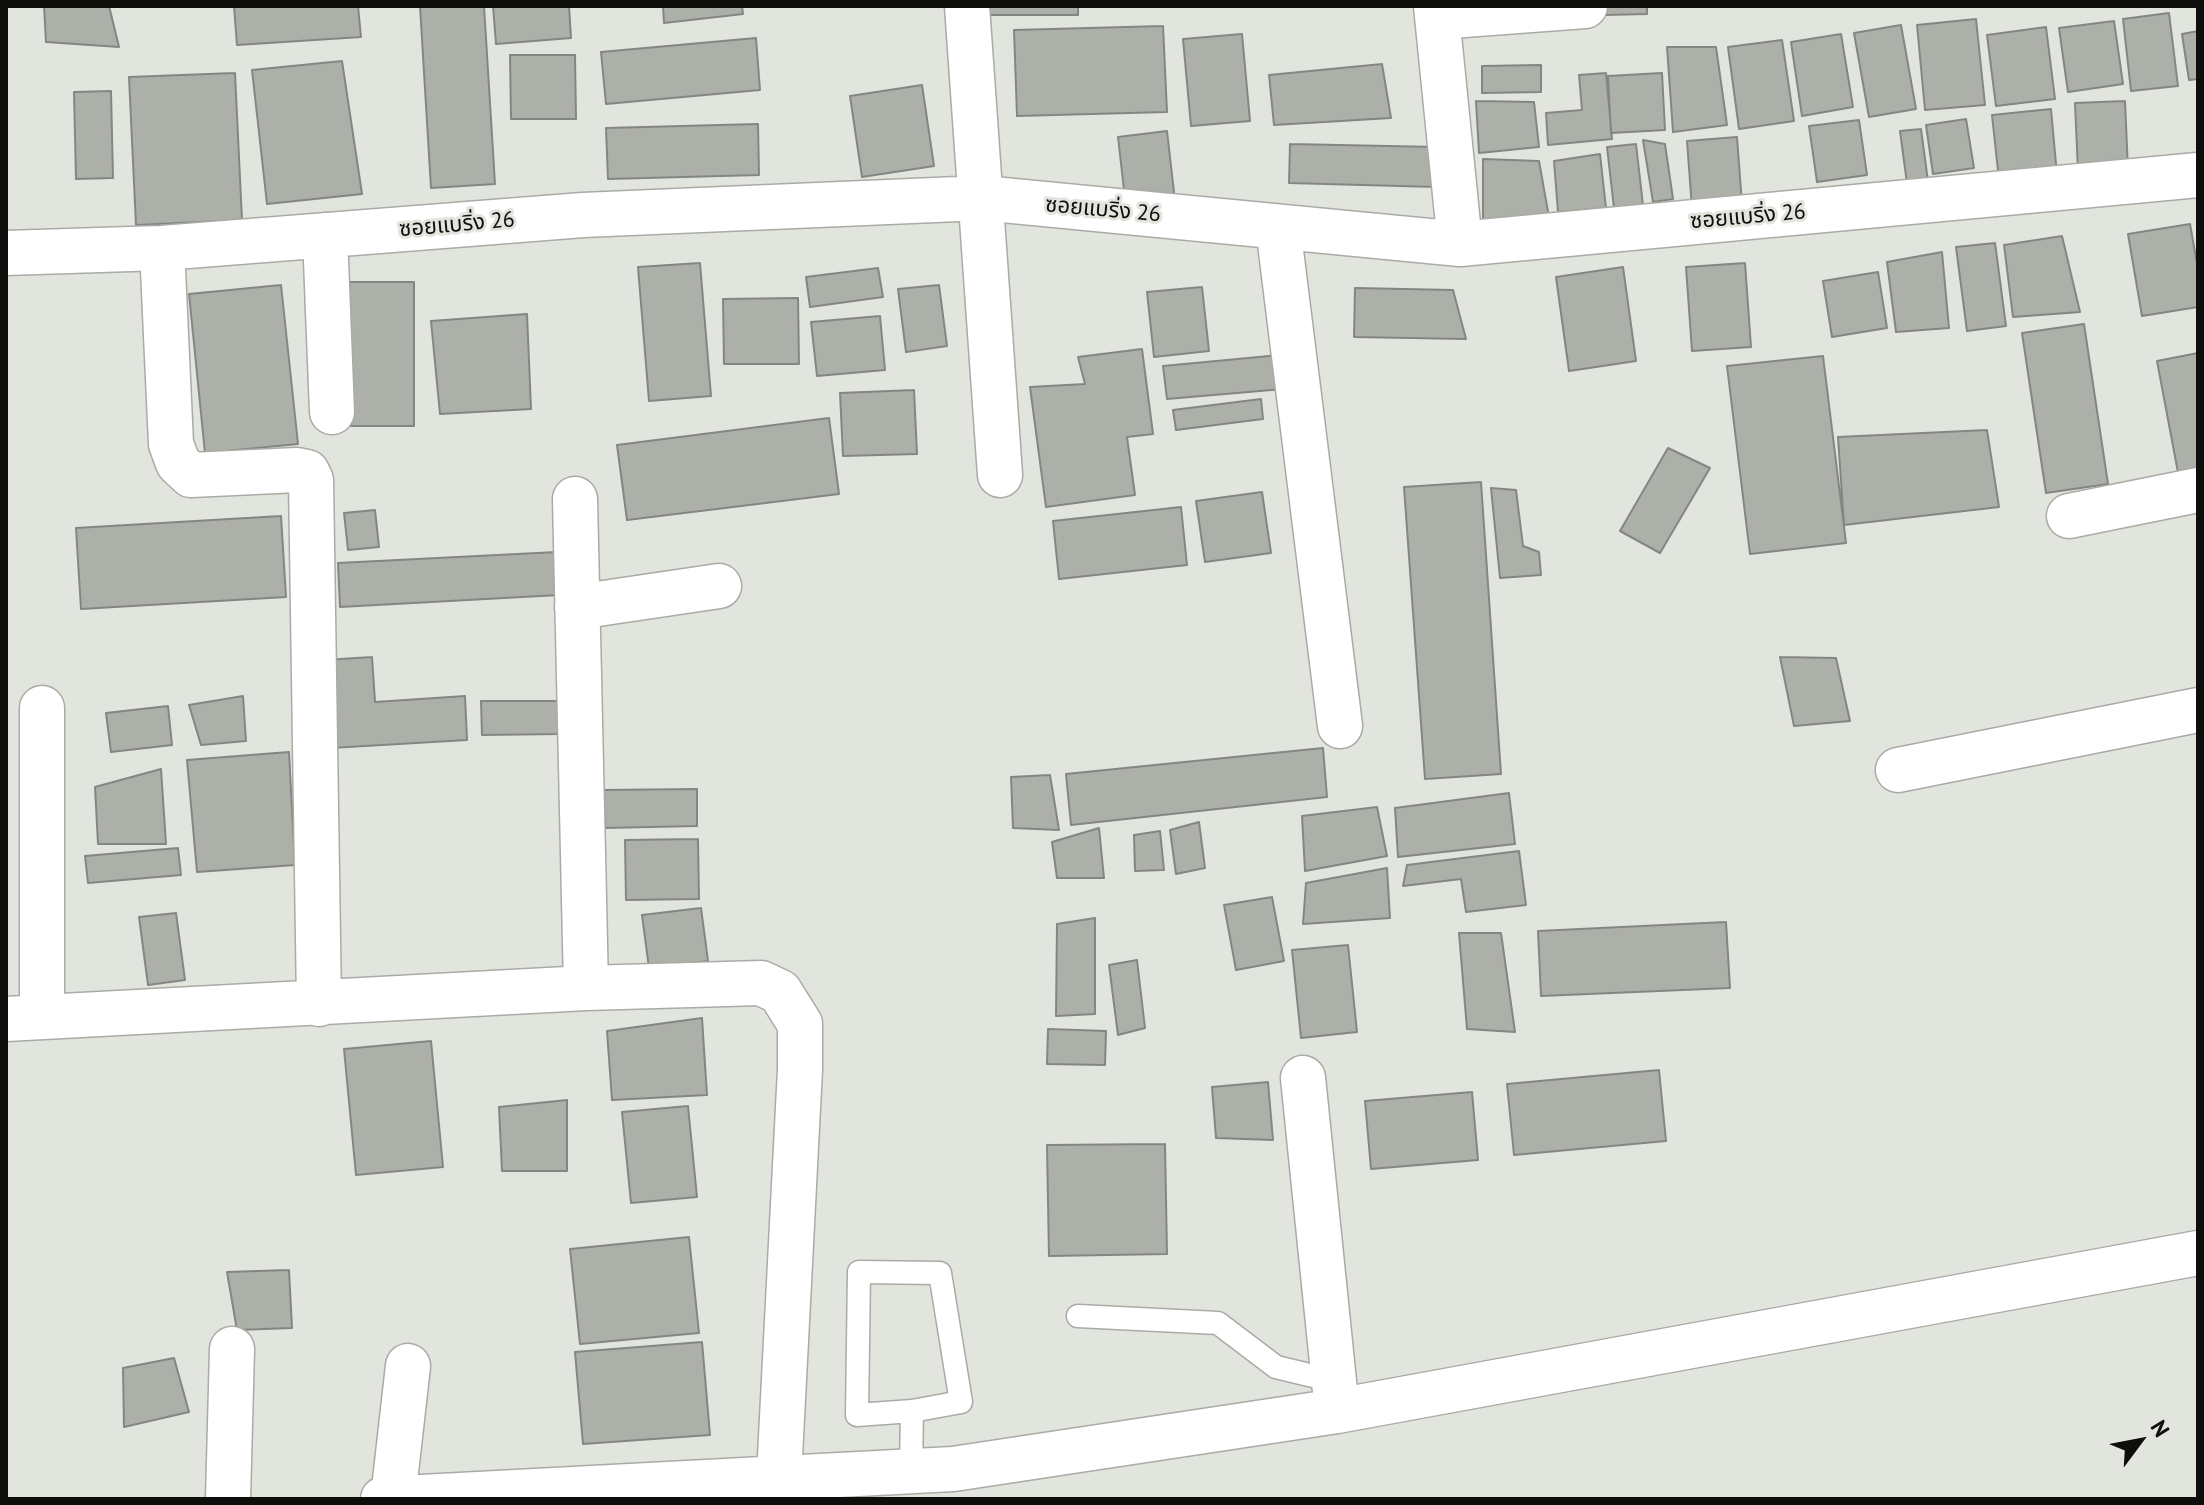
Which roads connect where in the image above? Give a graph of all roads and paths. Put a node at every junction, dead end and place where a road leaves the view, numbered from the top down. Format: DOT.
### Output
graph roads {
  1 [pos="967,6"];
  2 [pos="1585,6"];
  3 [pos="1436,12"];
  4 [pos="2198,175"];
  5 [pos="982,198"];
  6 [pos="1278,227"];
  7 [pos="325,235"];
  8 [pos="1460,244"];
  9 [pos="162,248"];
  10 [pos="6,253"];
  11 [pos="332,412"];
  12 [pos="1000,475"];
  13 [pos="2198,490"];
  14 [pos="575,499"];
  15 [pos="2069,516"];
  16 [pos="719,586"];
  17 [pos="577,607"];
  18 [pos="42,708"];
  19 [pos="2198,710"];
  20 [pos="1340,726"];
  21 [pos="1898,770"];
  22 [pos="586,988"];
  23 [pos="319,1004"];
  24 [pos="24,1018"];
  25 [pos="1303,1078"];
  26 [pos="2198,1253"];
  27 [pos="1078,1316"];
  28 [pos="232,1349"];
  29 [pos="408,1366"];
  30 [pos="1336,1396"];
  31 [pos="912,1411"];
  32 [pos="779,1476"];
  33 [pos="941,1479"];
  34 [pos="836,1486"];
  35 [pos="404,1498"];
  36 [pos="228,1499"];
  1 -- 5 [label="street"];
  2 -- 3 [label="street"];
  3 -- 8 [label="street"];
  4 -- 8 [label="street, ซอยแบริ่ง 26"];
  5 -- 6 [label="street, ซอยแบริ่ง 26"];
  5 -- 7 [label="street, ซอยแบริ่ง 26"];
  5 -- 12 [label="street"];
  6 -- 8 [label="street, ซอยแบริ่ง 26"];
  6 -- 20 [label="street"];
  7 -- 9 [label="street, ซอยแบริ่ง 26"];
  7 -- 11 [label="street"];
  9 -- 10 [label="street, ซอยแบริ่ง 26"];
  9 -- 23 [label="street"];
  13 -- 15 [label="street"];
  14 -- 17 [label="street"];
  16 -- 17 [label="street"];
  17 -- 22 [label="street"];
  18 -- 24 [label="street"];
  19 -- 21 [label="street"];
  22 -- 23 [label="street"];
  22 -- 32 [label="street"];
  23 -- 24 [label="street"];
  25 -- 30 [label="street"];
  26 -- 30 [label="street"];
  27 -- 30 [label="lane"];
  28 -- 36 [label="street"];
  29 -- 35 [label="street"];
  30 -- 33 [label="street"];
  31 -- 31 [label="lane"];
  31 -- 33 [label="lane"];
  32 -- 34 [label="street"];
  32 -- 35 [label="street"];
  33 -- 34 [label="street"];
}
